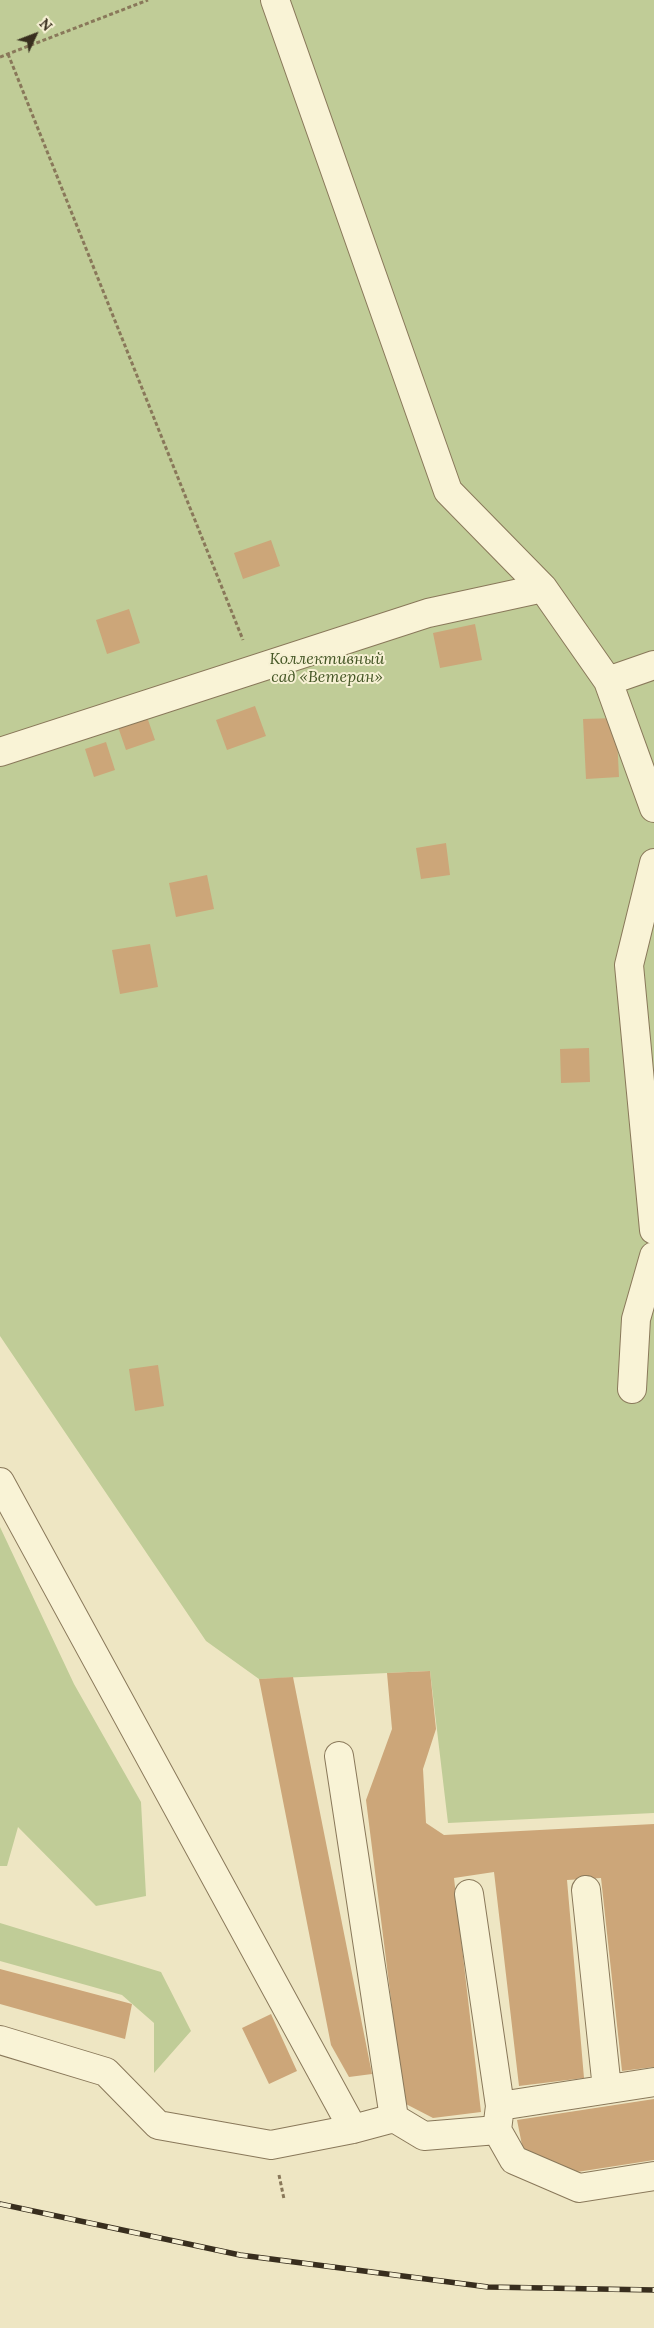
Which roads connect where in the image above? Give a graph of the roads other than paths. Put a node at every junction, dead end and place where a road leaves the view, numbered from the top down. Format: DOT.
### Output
graph roads {
  1 [pos="275,0"];
  2 [pos="543,588"];
  3 [pos="654,665"];
  4 [pos="608,681"];
  5 [pos="0,752"];
  6 [pos="654,808"];
  7 [pos="654,863"];
  8 [pos="654,1230"];
  9 [pos="654,1256"];
  10 [pos="632,1389"];
  11 [pos="0,1482"];
  12 [pos="339,1756"];
  13 [pos="586,1890"];
  14 [pos="469,1894"];
  15 [pos="0,2040"];
  16 [pos="654,2082"];
  17 [pos="608,2089"];
  18 [pos="394,2118"];
  19 [pos="498,2118"];
  20 [pos="352,2129"];
  21 [pos="654,2176"];
  1 -- 2 [label="lane"];
  2 -- 4 [label="lane"];
  2 -- 5 [label="lane"];
  3 -- 4 [label="lane"];
  4 -- 6 [label="lane"];
  7 -- 8 [label="lane"];
  9 -- 10 [label="lane"];
  11 -- 20 [label="lane"];
  12 -- 18 [label="lane"];
  13 -- 17 [label="lane"];
  14 -- 19 [label="lane"];
  15 -- 20 [label="lane"];
  16 -- 17 [label="lane"];
  17 -- 19 [label="lane"];
  18 -- 19 [label="lane"];
  18 -- 20 [label="lane"];
  19 -- 21 [label="lane"];
}
